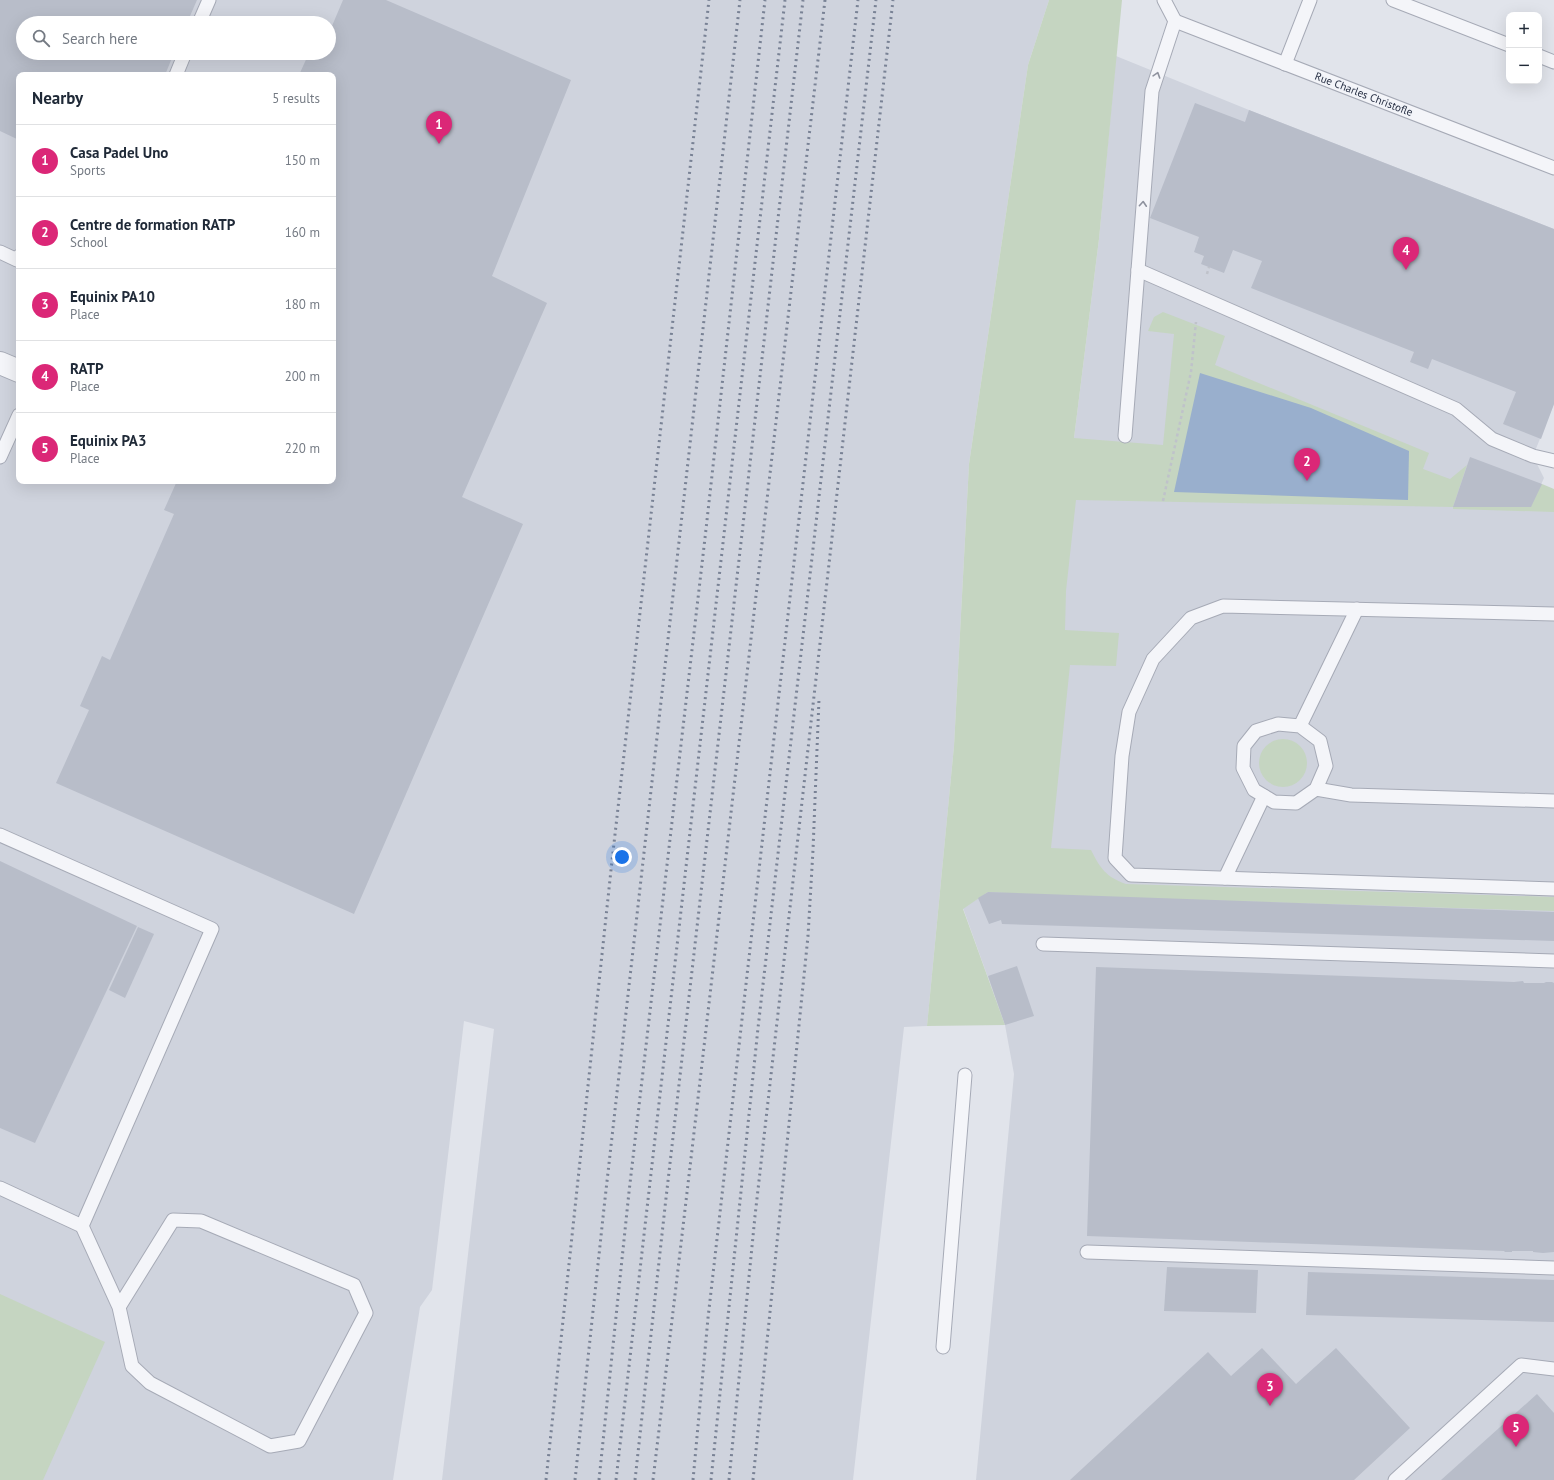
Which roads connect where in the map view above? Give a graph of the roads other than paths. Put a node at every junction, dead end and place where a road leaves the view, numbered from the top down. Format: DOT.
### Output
graph roads {
  1 [pos="209,0"];
  2 [pos="1164,0"];
  3 [pos="1310,0"];
  4 [pos="1393,0"];
  5 [pos="202,16"];
  6 [pos="1175,21"];
  7 [pos="1506,44"];
  8 [pos="1542,57"];
  9 [pos="183,60"];
  10 [pos="1554,62"];
  11 [pos="1285,64"];
  12 [pos="177,72"];
  13 [pos="1554,168"];
  14 [pos="0,252"];
  15 [pos="16,260"];
  16 [pos="1138,270"];
  17 [pos="0,363"];
  18 [pos="16,370"];
  19 [pos="16,422"];
  20 [pos="1125,436"];
  21 [pos="0,457"];
  22 [pos="1554,461"];
  23 [pos="1357,609"];
  24 [pos="1554,614"];
  25 [pos="1300,726"];
  26 [pos="1316,789"];
  27 [pos="1264,796"];
  28 [pos="1554,801"];
  29 [pos="0,835"];
  30 [pos="1225,878"];
  31 [pos="1554,889"];
  32 [pos="1043,944"];
  33 [pos="1554,961"];
  34 [pos="965,1075"];
  35 [pos="0,1188"];
  36 [pos="82,1226"];
  37 [pos="1087,1252"];
  38 [pos="1554,1268"];
  39 [pos="119,1307"];
  40 [pos="943,1347"];
  41 [pos="1554,1369"];
  42 [pos="1396,1480"];
  1 -- 5 [label="lane"];
  2 -- 6 [label="lane"];
  3 -- 11 [label="lane"];
  4 -- 7 [label="lane"];
  6 -- 11 [label="lane, Rue Charles Christofle"];
  16 -- 6 [label="lane, one-way"];
  8 -- 10 [label="lane"];
  9 -- 12 [label="lane"];
  11 -- 13 [label="lane, Rue Charles Christofle"];
  14 -- 15 [label="lane"];
  16 -- 20 [label="lane"];
  16 -- 22 [label="lane"];
  17 -- 18 [label="street"];
  19 -- 21 [label="lane"];
  23 -- 24 [label="lane"];
  23 -- 25 [label="lane"];
  23 -- 30 [label="lane"];
  25 -- 26 [label="lane"];
  25 -- 27 [label="lane"];
  26 -- 27 [label="lane"];
  26 -- 28 [label="lane"];
  27 -- 30 [label="lane"];
  29 -- 36 [label="lane"];
  30 -- 31 [label="lane"];
  32 -- 33 [label="lane"];
  34 -- 40 [label="lane"];
  35 -- 36 [label="lane"];
  36 -- 39 [label="lane"];
  37 -- 38 [label="lane"];
  39 -- 39 [label="lane"];
  41 -- 42 [label="lane"];
}
